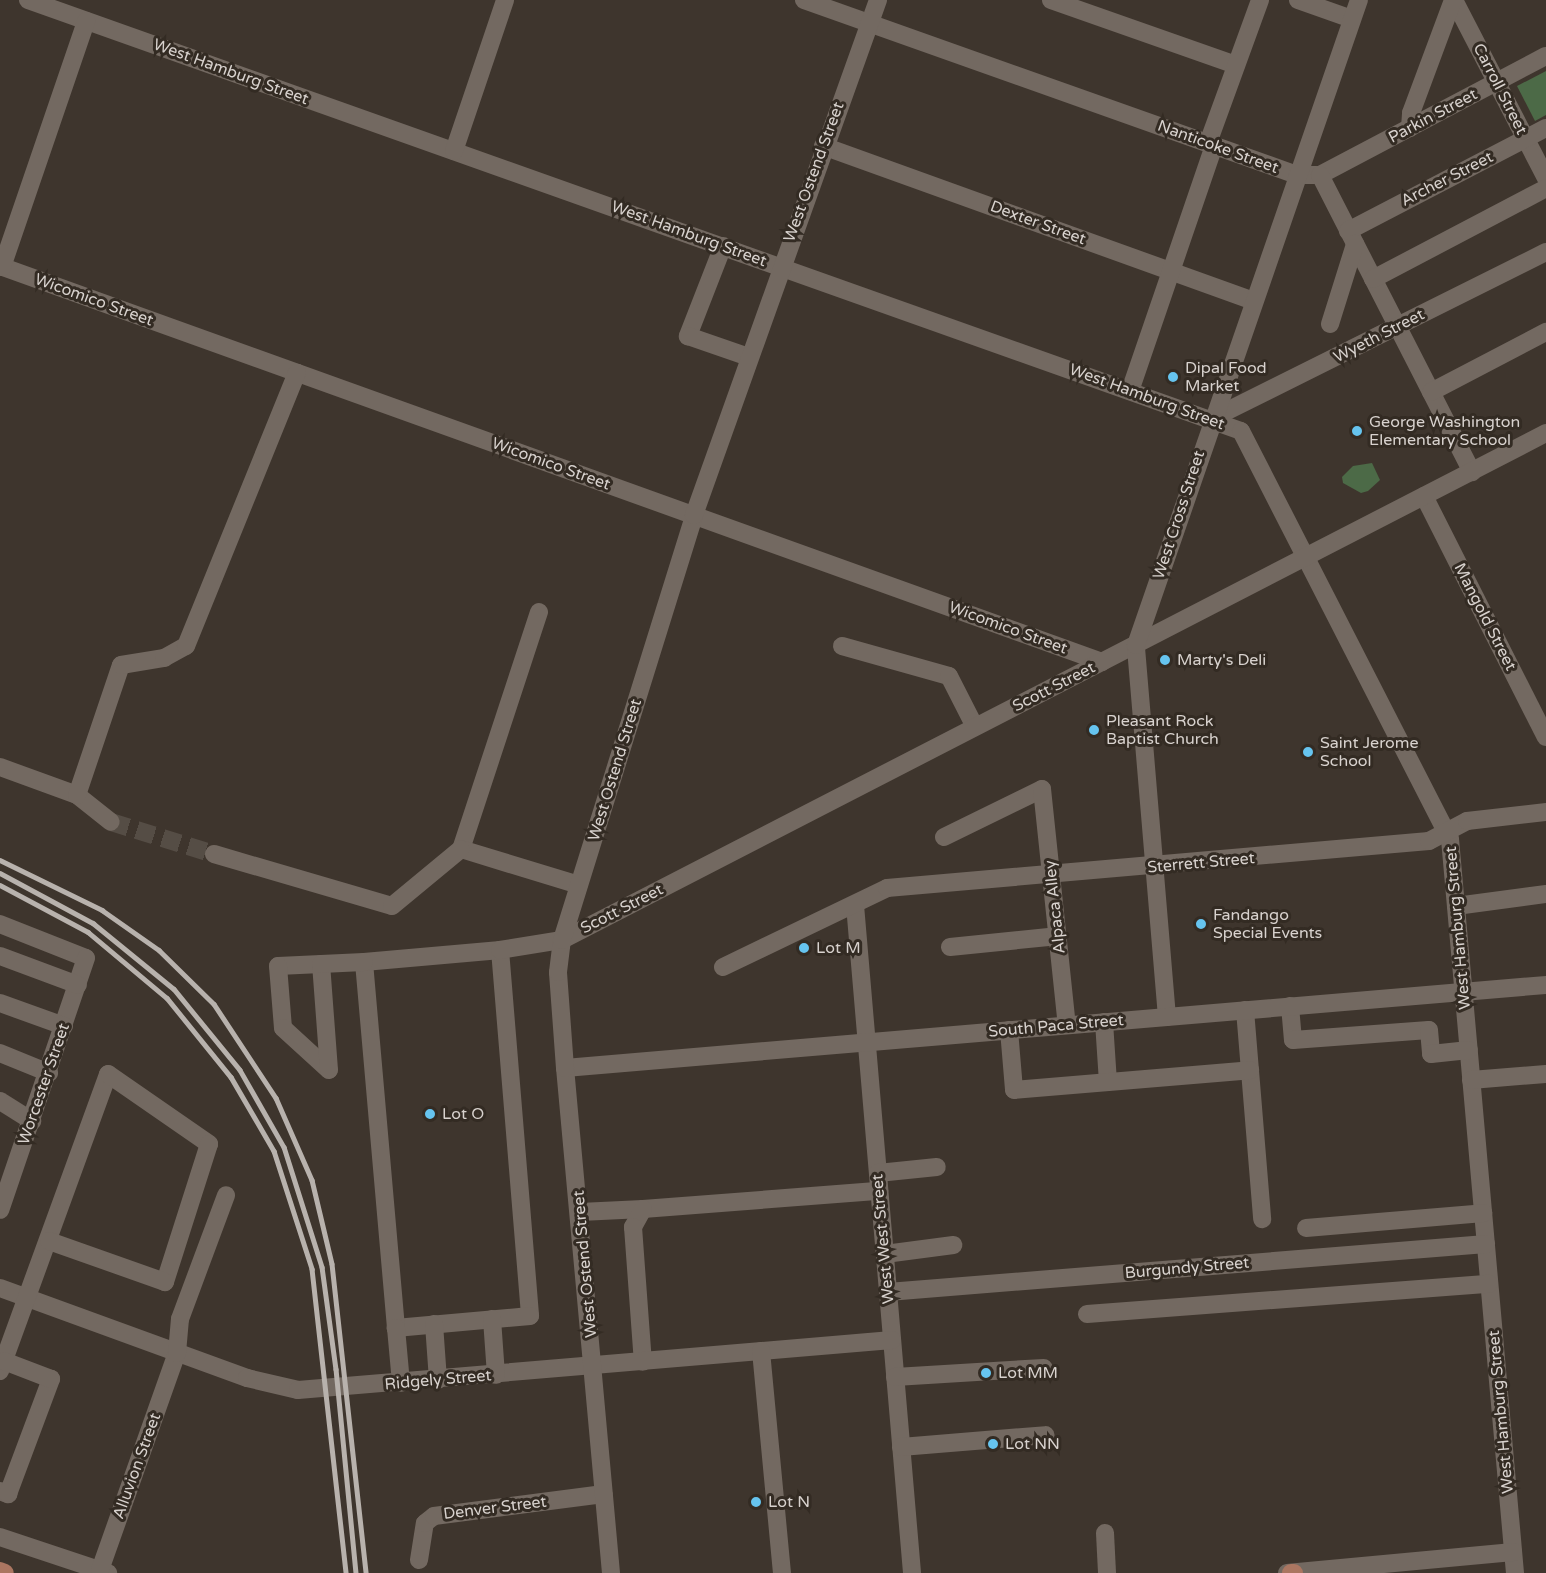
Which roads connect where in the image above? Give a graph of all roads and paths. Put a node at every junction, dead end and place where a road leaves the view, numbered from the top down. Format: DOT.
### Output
graph roads {
  1 [pos="28,0"];
  2 [pos="505,0"];
  3 [pos="804,0"];
  4 [pos="878,0"];
  5 [pos="1051,0"];
  6 [pos="1260,0"];
  7 [pos="1298,0"];
  8 [pos="1359,0"];
  9 [pos="1453,0"];
  10 [pos="54,4"];
  11 [pos="1352,19"];
  12 [pos="86,21"];
  13 [pos="870,23"];
  14 [pos="1546,56"];
  15 [pos="1236,65"];
  16 [pos="1496,82"];
  17 [pos="1410,128"];
  18 [pos="1546,128"];
  19 [pos="1526,139"];
  20 [pos="1211,145"];
  21 [pos="823,146"];
  22 [pos="454,151"];
  23 [pos="1320,175"];
  24 [pos="1297,176"];
  25 [pos="1546,178"];
  26 [pos="1546,188"];
  27 [pos="1352,237"];
  28 [pos="723,246"];
  29 [pos="1546,252"];
  30 [pos="1,266"];
  31 [pos="780,267"];
  32 [pos="1171,271"];
  33 [pos="1373,279"];
  34 [pos="1252,301"];
  35 [pos="1330,324"];
  36 [pos="1397,327"];
  37 [pos="1546,332"];
  38 [pos="749,357"];
  39 [pos="297,373"];
  40 [pos="1130,391"];
  41 [pos="1431,392"];
  42 [pos="1211,419"];
  43 [pos="1543,441"];
  44 [pos="1472,472"];
  45 [pos="1424,496"];
  46 [pos="694,515"];
  47 [pos="1306,557"];
  48 [pos="538,612"];
  49 [pos="1136,645"];
  50 [pos="842,646"];
  51 [pos="1102,662"];
  52 [pos="975,727"];
  53 [pos="1546,737"];
  54 [pos="0,767"];
  55 [pos="77,795"];
  56 [pos="1546,812"];
  57 [pos="111,822"];
  58 [pos="1447,831"];
  59 [pos="944,837"];
  60 [pos="461,849"];
  61 [pos="214,854"];
  62 [pos="1155,868"];
  63 [pos="1052,875"];
  64 [pos="579,885"];
  65 [pos="1546,894"];
  66 [pos="855,905"];
  67 [pos="1456,906"];
  68 [pos="0,924"];
  69 [pos="1058,936"];
  70 [pos="562,940"];
  71 [pos="950,947"];
  72 [pos="501,950"];
  73 [pos="0,956"];
  74 [pos="364,962"];
  75 [pos="321,964"];
  76 [pos="723,967"];
  77 [pos="78,985"];
  78 [pos="1546,985"];
  79 [pos="1464,992"];
  80 [pos="0,1003"];
  81 [pos="1290,1006"];
  82 [pos="1245,1010"];
  83 [pos="1167,1017"];
  84 [pos="1104,1022"];
  85 [pos="1067,1025"];
  86 [pos="64,1026"];
  87 [pos="1009,1030"];
  88 [pos="866,1042"];
  89 [pos="1469,1050"];
  90 [pos="0,1053"];
  91 [pos="565,1068"];
  92 [pos="1250,1070"];
  93 [pos="49,1073"];
  94 [pos="1546,1074"];
  95 [pos="1472,1080"];
  96 [pos="1108,1082"];
  97 [pos="0,1101"];
  98 [pos="32,1121"];
  99 [pos="937,1167"];
  100 [pos="878,1182"];
  101 [pos="226,1195"];
  102 [pos="643,1209"];
  103 [pos="0,1210"];
  104 [pos="580,1212"];
  105 [pos="1483,1213"];
  106 [pos="1262,1219"];
  107 [pos="1306,1228"];
  108 [pos="49,1241"];
  109 [pos="1486,1244"];
  110 [pos="954,1245"];
  111 [pos="885,1254"];
  112 [pos="1490,1284"];
  113 [pos="0,1288"];
  114 [pos="888,1292"];
  115 [pos="29,1299"];
  116 [pos="1087,1314"];
  117 [pos="492,1319"];
  118 [pos="434,1324"];
  119 [pos="396,1328"];
  120 [pos="892,1340"];
  121 [pos="761,1351"];
  122 [pos="177,1353"];
  123 [pos="643,1362"];
  124 [pos="2,1366"];
  125 [pos="594,1366"];
  126 [pos="1044,1368"];
  127 [pos="496,1375"];
  128 [pos="895,1377"];
  129 [pos="438,1380"];
  130 [pos="401,1383"];
  131 [pos="1046,1436"];
  132 [pos="901,1447"];
  133 [pos="0,1491"];
  134 [pos="604,1494"];
  135 [pos="1105,1533"];
  136 [pos="0,1537"];
  137 [pos="1513,1552"];
  138 [pos="419,1560"];
  139 [pos="0,1571"];
  140 [pos="104,1572"];
  141 [pos="5,1573"];
  142 [pos="611,1573"];
  143 [pos="782,1573"];
  144 [pos="912,1573"];
  145 [pos="1107,1573"];
  146 [pos="1290,1573"];
  147 [pos="1515,1573"];
  1 -- 10 [label="street, West Hamburg Street"];
  2 -- 22 [label="street"];
  3 -- 13 [label="street, Nanticoke Street"];
  4 -- 13 [label="street, West Ostend Street"];
  5 -- 15 [label="street"];
  6 -- 15 [label="street"];
  7 -- 11 [label="street"];
  8 -- 11 [label="street, West Cross Street"];
  9 -- 16 [label="street, Carroll Street"];
  9 -- 17 [label="street"];
  10 -- 12 [label="street, West Hamburg Street"];
  11 -- 24 [label="street, West Cross Street"];
  12 -- 22 [label="street, West Hamburg Street"];
  12 -- 30 [label="street"];
  13 -- 20 [label="street, Nanticoke Street"];
  13 -- 21 [label="street, West Ostend Street"];
  14 -- 16 [label="street, Parkin Street"];
  15 -- 20 [label="street"];
  16 -- 17 [label="street, Parkin Street"];
  16 -- 19 [label="street, Carroll Street"];
  17 -- 23 [label="street, Parkin Street"];
  18 -- 19 [label="street, Archer Street"];
  19 -- 25 [label="street, Carroll Street"];
  19 -- 27 [label="street, Archer Street"];
  20 -- 24 [label="street, Nanticoke Street"];
  20 -- 32 [label="street"];
  21 -- 31 [label="street, West Ostend Street"];
  21 -- 32 [label="street, Dexter Street"];
  22 -- 28 [label="street, West Hamburg Street"];
  23 -- 24 [label="street, Nanticoke Street"];
  23 -- 27 [label="street"];
  24 -- 34 [label="street, West Cross Street"];
  26 -- 33 [label="street"];
  27 -- 33 [label="street"];
  27 -- 35 [label="street"];
  28 -- 31 [label="street, West Hamburg Street"];
  28 -- 38 [label="street"];
  29 -- 36 [label="street, Wyeth Street"];
  30 -- 39 [label="street, Wicomico Street"];
  31 -- 38 [label="street, West Ostend Street"];
  31 -- 40 [label="street, West Hamburg Street"];
  32 -- 34 [label="street, Dexter Street"];
  32 -- 40 [label="street"];
  33 -- 36 [label="street"];
  34 -- 42 [label="street, West Cross Street"];
  36 -- 41 [label="street"];
  36 -- 42 [label="street, Wyeth Street"];
  37 -- 41 [label="street"];
  38 -- 46 [label="street, West Ostend Street"];
  39 -- 46 [label="street, Wicomico Street"];
  39 -- 55 [label="street"];
  40 -- 42 [label="street, West Hamburg Street"];
  41 -- 44 [label="street"];
  42 -- 47 [label="street, West Hamburg Street"];
  42 -- 49 [label="street, West Cross Street"];
  43 -- 44 [label="street, Scott Street"];
  44 -- 45 [label="street, Scott Street"];
  45 -- 47 [label="street, Scott Street"];
  45 -- 53 [label="street, Mangold Street"];
  46 -- 51 [label="street, Wicomico Street"];
  46 -- 64 [label="street, West Ostend Street"];
  47 -- 49 [label="street, Scott Street"];
  47 -- 58 [label="street, West Hamburg Street"];
  48 -- 60 [label="street"];
  49 -- 51 [label="street, Scott Street"];
  49 -- 62 [label="street, West Cross Street"];
  50 -- 52 [label="street"];
  51 -- 52 [label="street, Scott Street"];
  52 -- 70 [label="street, Scott Street"];
  54 -- 55 [label="street"];
  55 -- 57 [label="street"];
  56 -- 58 [label="street, Sterrett Street"];
  58 -- 62 [label="street, Sterrett Street"];
  58 -- 67 [label="street, West Hamburg Street"];
  59 -- 63 [label="street, Alpaca Alley"];
  60 -- 61 [label="street"];
  60 -- 64 [label="street"];
  62 -- 63 [label="street, Sterrett Street"];
  62 -- 83 [label="street, West Cross Street"];
  63 -- 66 [label="street, Sterrett Street"];
  63 -- 69 [label="street, Alpaca Alley"];
  64 -- 70 [label="street, West Ostend Street"];
  65 -- 67 [label="street"];
  66 -- 76 [label="street, Sterrett Street"];
  66 -- 88 [label="street, West West Street"];
  67 -- 79 [label="street, West Hamburg Street"];
  68 -- 77 [label="street, Worcester Street"];
  69 -- 71 [label="street"];
  69 -- 85 [label="street, Alpaca Alley"];
  70 -- 72 [label="street, Scott Street"];
  70 -- 91 [label="street, West Ostend Street"];
  72 -- 74 [label="street, Scott Street"];
  72 -- 117 [label="street"];
  73 -- 77 [label="street"];
  74 -- 75 [label="street, Scott Street"];
  74 -- 119 [label="street"];
  75 -- 75 [label="street, Scott Street"];
  77 -- 86 [label="street, Worcester Street"];
  78 -- 79 [label="street, South Paca Street"];
  79 -- 81 [label="street, South Paca Street"];
  79 -- 89 [label="street, West Hamburg Street"];
  80 -- 86 [label="street"];
  81 -- 82 [label="street, South Paca Street"];
  81 -- 89 [label="street"];
  82 -- 83 [label="street, South Paca Street"];
  82 -- 92 [label="street"];
  83 -- 84 [label="street, South Paca Street"];
  84 -- 85 [label="street, South Paca Street"];
  84 -- 96 [label="street"];
  85 -- 87 [label="street, South Paca Street"];
  86 -- 93 [label="street, Worcester Street"];
  87 -- 88 [label="street, South Paca Street"];
  87 -- 96 [label="street"];
  88 -- 91 [label="street, South Paca Street"];
  88 -- 100 [label="street, West West Street"];
  89 -- 95 [label="street, West Hamburg Street"];
  90 -- 93 [label="street"];
  91 -- 104 [label="street, West Ostend Street"];
  92 -- 96 [label="street"];
  92 -- 106 [label="street"];
  93 -- 98 [label="street, Worcester Street"];
  94 -- 95 [label="street"];
  95 -- 105 [label="street, West Hamburg Street"];
  97 -- 98 [label="street"];
  98 -- 103 [label="street, Worcester Street"];
  99 -- 100 [label="street"];
  100 -- 102 [label="street"];
  100 -- 111 [label="street, West West Street"];
  101 -- 122 [label="street, Alluvion Street"];
  102 -- 104 [label="street"];
  102 -- 123 [label="street"];
  104 -- 125 [label="street, West Ostend Street"];
  105 -- 107 [label="street"];
  105 -- 109 [label="street, West Hamburg Street"];
  108 -- 108 [label="street"];
  108 -- 115 [label="street"];
  109 -- 112 [label="street, West Hamburg Street"];
  109 -- 114 [label="street, Burgundy Street"];
  110 -- 111 [label="street"];
  111 -- 114 [label="street, West West Street"];
  112 -- 116 [label="street"];
  112 -- 137 [label="street, West Hamburg Street"];
  113 -- 115 [label="street, Ridgely Street"];
  114 -- 120 [label="street, West West Street"];
  115 -- 122 [label="street, Ridgely Street"];
  115 -- 124 [label="street"];
  117 -- 118 [label="street"];
  117 -- 127 [label="street"];
  118 -- 119 [label="street"];
  118 -- 129 [label="street"];
  119 -- 130 [label="street"];
  120 -- 121 [label="street, Ridgely Street"];
  120 -- 128 [label="street, West West Street"];
  121 -- 123 [label="street, Ridgely Street"];
  121 -- 143 [label="street"];
  122 -- 130 [label="street, Ridgely Street"];
  122 -- 140 [label="street, Alluvion Street"];
  123 -- 125 [label="street, Ridgely Street"];
  124 -- 133 [label="street"];
  125 -- 127 [label="street, Ridgely Street"];
  125 -- 134 [label="street, West Ostend Street"];
  126 -- 128 [label="street"];
  127 -- 129 [label="street, Ridgely Street"];
  128 -- 132 [label="street, West West Street"];
  129 -- 130 [label="street, Ridgely Street"];
  131 -- 132 [label="street"];
  132 -- 144 [label="street, West West Street"];
  134 -- 138 [label="street, Denver Street"];
  134 -- 142 [label="street, West Ostend Street"];
  135 -- 145 [label="street"];
  136 -- 140 [label="street"];
  137 -- 146 [label="street"];
  137 -- 147 [label="street, West Hamburg Street"];
  139 -- 141 [label="main road"];
}
